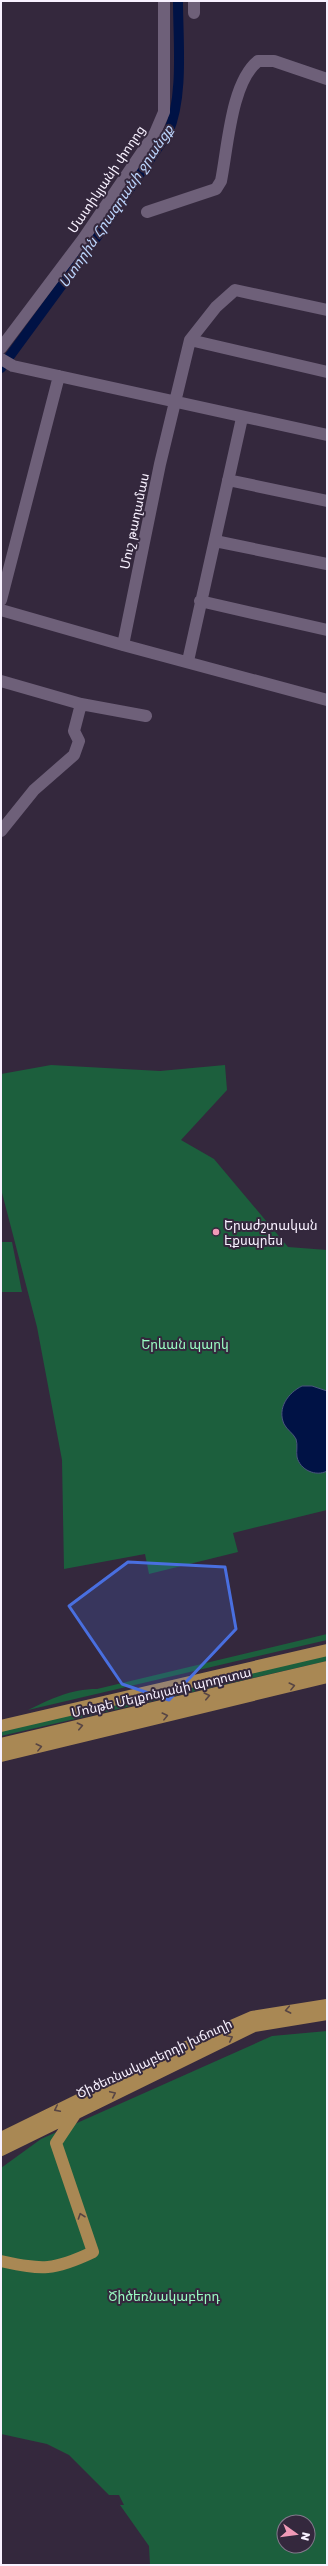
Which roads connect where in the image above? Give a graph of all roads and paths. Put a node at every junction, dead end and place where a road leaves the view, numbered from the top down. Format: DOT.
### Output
graph roads {
  1 [pos="164,1"];
  2 [pos="327,79"];
  3 [pos="148,212"];
  4 [pos="327,310"];
  5 [pos="190,340"];
  6 [pos="1,348"];
  7 [pos="1,359"];
  8 [pos="327,372"];
  9 [pos="60,376"];
  10 [pos="174,402"];
  11 [pos="242,418"];
  12 [pos="327,435"];
  13 [pos="228,480"];
  14 [pos="327,501"];
  15 [pos="215,541"];
  16 [pos="327,564"];
  17 [pos="1,600"];
  18 [pos="200,601"];
  19 [pos="1,610"];
  20 [pos="327,630"];
  21 [pos="123,645"];
  22 [pos="188,661"];
  23 [pos="1,681"];
  24 [pos="327,700"];
  25 [pos="81,704"];
  26 [pos="146,716"];
  27 [pos="1,831"];
  28 [pos="327,1650"];
  29 [pos="327,1667"];
  30 [pos="327,1677"];
  31 [pos="1,1726"];
  32 [pos="1,1744"];
  33 [pos="1,1756"];
  34 [pos="327,2005"];
  35 [pos="327,2014"];
  36 [pos="78,2111"];
  37 [pos="1,2138"];
  38 [pos="1,2150"];
  39 [pos="1,2261"];
  1 -- 6 [label="street, Մատիկյանի փողոց"];
  2 -- 3 [label="street"];
  4 -- 5 [label="street, Մուշ թաղամաս"];
  5 -- 8 [label="street"];
  5 -- 10 [label="street, Մուշ թաղամաս"];
  7 -- 9 [label="street"];
  9 -- 10 [label="street"];
  9 -- 17 [label="street"];
  10 -- 11 [label="street"];
  10 -- 21 [label="street, Մուշ թաղամաս"];
  11 -- 12 [label="street"];
  11 -- 13 [label="street"];
  13 -- 14 [label="street"];
  13 -- 15 [label="street"];
  15 -- 16 [label="street"];
  15 -- 18 [label="street"];
  18 -- 20 [label="street"];
  18 -- 22 [label="street"];
  19 -- 21 [label="street"];
  21 -- 22 [label="street"];
  22 -- 24 [label="street"];
  23 -- 25 [label="street"];
  25 -- 26 [label="street"];
  25 -- 27 [label="street"];
  28 -- 31 [label="main road, Մոնթե Մելքոնյանի պողոտա"];
  32 -- 29 [label="main road, Մոնթե Մելքոնյանի պողոտա, one-way"];
  33 -- 30 [label="main road, one-way"];
  34 -- 37 [label="main road, Ծիծեռնակաբերդի խճուղի, one-way"];
  36 -- 35 [label="main road, Ծիծեռնակաբերդի խճուղի, one-way"];
  36 -- 38 [label="main road, Ծիծեռնակաբերդի խճուղի"];
  39 -- 36 [label="main road, one-way"];
}
